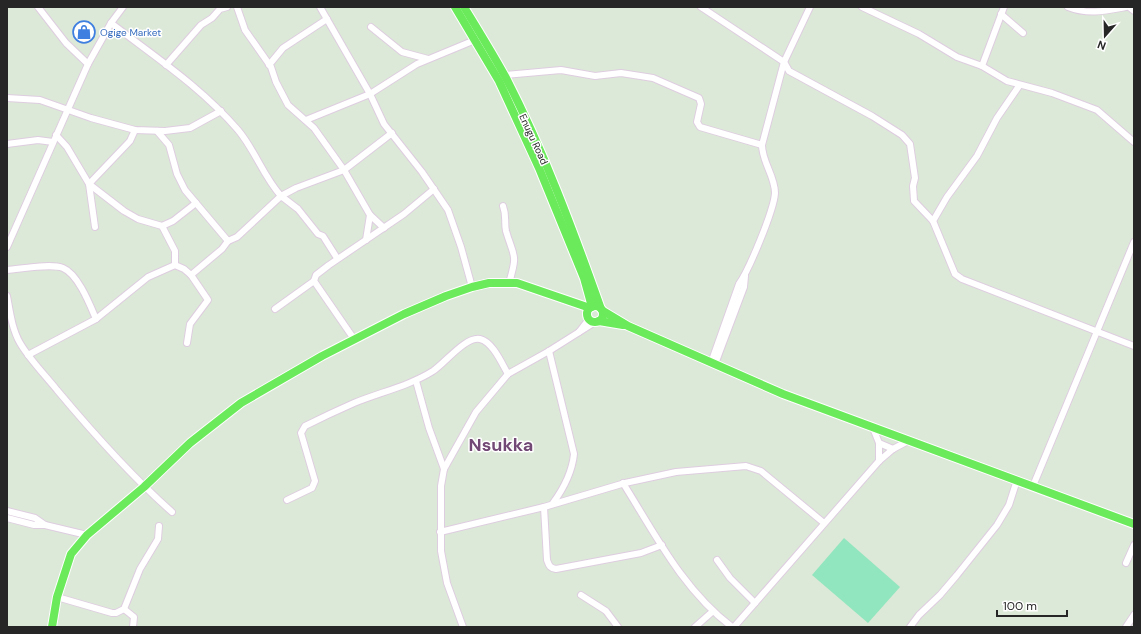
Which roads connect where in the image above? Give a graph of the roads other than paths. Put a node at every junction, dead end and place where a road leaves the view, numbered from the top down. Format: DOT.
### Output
graph roads {
  1 [pos="38,7"];
  2 [pos="123,7"];
  3 [pos="227,7"];
  4 [pos="237,7"];
  5 [pos="320,7"];
  6 [pos="455,7"];
  7 [pos="464,7"];
  8 [pos="701,7"];
  9 [pos="810,7"];
  10 [pos="862,7"];
  11 [pos="1004,7"];
  12 [pos="1068,7"];
  13 [pos="1126,7"];
  14 [pos="1130,7"];
  15 [pos="1134,11"];
  16 [pos="1001,14"];
  17 [pos="327,19"];
  18 [pos="111,23"];
  19 [pos="371,27"];
  20 [pos="1023,33"];
  21 [pos="475,40"];
  22 [pos="428,59"];
  23 [pos="784,62"];
  24 [pos="88,64"];
  25 [pos="166,65"];
  26 [pos="270,65"];
  27 [pos="982,66"];
  28 [pos="789,71"];
  29 [pos="781,72"];
  30 [pos="504,75"];
  31 [pos="1019,86"];
  32 [pos="370,94"];
  33 [pos="7,98"];
  34 [pos="68,109"];
  35 [pos="221,111"];
  36 [pos="306,120"];
  37 [pos="135,130"];
  38 [pos="158,131"];
  39 [pos="392,134"];
  40 [pos="56,135"];
  41 [pos="53,142"];
  42 [pos="1134,142"];
  43 [pos="7,144"];
  44 [pos="762,145"];
  45 [pos="344,170"];
  46 [pos="89,184"];
  47 [pos="434,189"];
  48 [pos="281,196"];
  49 [pos="196,203"];
  50 [pos="503,206"];
  51 [pos="370,215"];
  52 [pos="933,221"];
  53 [pos="162,226"];
  54 [pos="95,227"];
  55 [pos="384,228"];
  56 [pos="366,240"];
  57 [pos="228,241"];
  58 [pos="1134,242"];
  59 [pos="7,247"];
  60 [pos="337,258"];
  61 [pos="175,265"];
  62 [pos="7,270"];
  63 [pos="191,275"];
  64 [pos="314,281"];
  65 [pos="509,283"];
  66 [pos="472,287"];
  67 [pos="588,292"];
  68 [pos="7,296"];
  69 [pos="562,300"];
  70 [pos="571,302"];
  71 [pos="275,309"];
  72 [pos="602,310"];
  73 [pos="592,316"];
  74 [pos="96,319"];
  75 [pos="628,326"];
  76 [pos="1097,332"];
  77 [pos="354,339"];
  78 [pos="187,343"];
  79 [pos="1134,346"];
  80 [pos="549,351"];
  81 [pos="28,355"];
  82 [pos="713,363"];
  83 [pos="508,374"];
  84 [pos="416,381"];
  85 [pos="873,428"];
  86 [pos="885,433"];
  87 [pos="896,437"];
  88 [pos="908,441"];
  89 [pos="879,443"];
  90 [pos="893,449"];
  91 [pos="879,461"];
  92 [pos="444,469"];
  93 [pos="1017,480"];
  94 [pos="624,483"];
  95 [pos="1034,486"];
  96 [pos="144,487"];
  97 [pos="564,487"];
  98 [pos="569,499"];
  99 [pos="287,500"];
  100 [pos="553,504"];
  101 [pos="544,507"];
  102 [pos="7,511"];
  103 [pos="172,512"];
  104 [pos="7,518"];
  105 [pos="824,523"];
  106 [pos="46,524"];
  107 [pos="1134,524"];
  108 [pos="159,526"];
  109 [pos="440,532"];
  110 [pos="88,535"];
  111 [pos="662,544"];
  112 [pos="1134,545"];
  113 [pos="717,560"];
  114 [pos="1126,563"];
  115 [pos="581,595"];
  116 [pos="57,597"];
  117 [pos="754,602"];
  118 [pos="124,609"];
  119 [pos="712,612"];
  120 [pos="1134,615"];
  121 [pos="52,627"];
  122 [pos="133,627"];
  123 [pos="463,627"];
  124 [pos="618,627"];
  125 [pos="695,627"];
  126 [pos="733,627"];
  127 [pos="910,627"];
  128 [pos="1126,627"];
  1 -- 24 [label="street"];
  2 -- 18 [label="street"];
  3 -- 25 [label="street"];
  4 -- 26 [label="street"];
  5 -- 17 [label="street"];
  6 -- 21 [label="main road"];
  7 -- 30 [label="main road, Enugu Road"];
  8 -- 23 [label="street"];
  9 -- 23 [label="street"];
  10 -- 27 [label="street"];
  11 -- 16 [label="street"];
  12 -- 13 [label="street"];
  14 -- 15 [label="street"];
  16 -- 20 [label="street"];
  16 -- 27 [label="street"];
  17 -- 26 [label="street"];
  17 -- 32 [label="street"];
  18 -- 24 [label="street"];
  18 -- 25 [label="street"];
  19 -- 22 [label="street"];
  21 -- 22 [label="street"];
  21 -- 67 [label="main road"];
  22 -- 32 [label="street"];
  23 -- 28 [label="street"];
  23 -- 29 [label="street"];
  24 -- 34 [label="street"];
  25 -- 35 [label="street"];
  26 -- 36 [label="street"];
  27 -- 31 [label="street"];
  28 -- 29 [label="street"];
  28 -- 52 [label="street"];
  29 -- 44 [label="street"];
  30 -- 44 [label="street"];
  30 -- 72 [label="main road, Enugu Road"];
  31 -- 42 [label="street"];
  31 -- 52 [label="street"];
  32 -- 36 [label="street"];
  32 -- 39 [label="street"];
  33 -- 34 [label="street"];
  34 -- 37 [label="street"];
  34 -- 40 [label="street"];
  35 -- 38 [label="street"];
  35 -- 48 [label="street"];
  36 -- 45 [label="street"];
  37 -- 38 [label="street"];
  37 -- 46 [label="street"];
  38 -- 49 [label="street"];
  39 -- 45 [label="street"];
  39 -- 47 [label="street"];
  40 -- 41 [label="street"];
  40 -- 46 [label="street"];
  41 -- 43 [label="street"];
  41 -- 59 [label="street"];
  44 -- 82 [label="street"];
  45 -- 48 [label="street"];
  45 -- 51 [label="street"];
  46 -- 53 [label="street"];
  46 -- 54 [label="street"];
  47 -- 55 [label="street"];
  47 -- 66 [label="street"];
  48 -- 57 [label="street"];
  48 -- 60 [label="street"];
  49 -- 53 [label="street"];
  49 -- 57 [label="street"];
  50 -- 65 [label="street"];
  51 -- 55 [label="street"];
  51 -- 56 [label="street"];
  52 -- 76 [label="street"];
  53 -- 61 [label="street"];
  55 -- 56 [label="street"];
  56 -- 60 [label="street"];
  57 -- 63 [label="street"];
  58 -- 76 [label="street"];
  60 -- 64 [label="street"];
  61 -- 63 [label="street"];
  61 -- 74 [label="street"];
  62 -- 74 [label="street"];
  63 -- 78 [label="street"];
  64 -- 71 [label="street"];
  64 -- 77 [label="street"];
  65 -- 66 [label="main road"];
  65 -- 69 [label="main road"];
  66 -- 77 [label="main road"];
  67 -- 70 [label="main road"];
  67 -- 73 [label="main road"];
  68 -- 81 [label="street"];
  69 -- 70 [label="main road"];
  69 -- 73 [label="main road"];
  70 -- 73 [label="main road"];
  72 -- 73 [label="main road"];
  72 -- 73 [label="main road"];
  72 -- 75 [label="main road"];
  73 -- 75 [label="main road"];
  73 -- 80 [label="street"];
  74 -- 81 [label="street"];
  75 -- 82 [label="main road"];
  76 -- 79 [label="street"];
  76 -- 95 [label="street"];
  77 -- 96 [label="main road"];
  80 -- 83 [label="street"];
  80 -- 97 [label="street"];
  81 -- 96 [label="street"];
  82 -- 85 [label="main road"];
  83 -- 84 [label="street"];
  83 -- 92 [label="street"];
  84 -- 92 [label="street"];
  84 -- 99 [label="street"];
  85 -- 86 [label="main road"];
  85 -- 89 [label="street"];
  86 -- 87 [label="main road"];
  86 -- 89 [label="street"];
  87 -- 88 [label="main road"];
  87 -- 90 [label="street"];
  88 -- 90 [label="street"];
  88 -- 93 [label="main road"];
  89 -- 90 [label="street"];
  89 -- 91 [label="street"];
  90 -- 91 [label="street"];
  91 -- 105 [label="street"];
  92 -- 109 [label="street"];
  93 -- 95 [label="main road"];
  93 -- 127 [label="street"];
  94 -- 98 [label="street"];
  94 -- 105 [label="street"];
  94 -- 111 [label="street"];
  95 -- 107 [label="main road"];
  96 -- 103 [label="street"];
  96 -- 110 [label="main road"];
  97 -- 98 [label="street"];
  97 -- 100 [label="street"];
  98 -- 100 [label="street"];
  100 -- 101 [label="street"];
  101 -- 109 [label="street"];
  101 -- 111 [label="street"];
  102 -- 106 [label="street"];
  104 -- 106 [label="street"];
  105 -- 117 [label="street"];
  106 -- 110 [label="street"];
  108 -- 118 [label="street"];
  109 -- 123 [label="street"];
  110 -- 116 [label="main road"];
  111 -- 119 [label="street"];
  112 -- 114 [label="street"];
  113 -- 117 [label="street"];
  115 -- 124 [label="street"];
  116 -- 118 [label="street"];
  116 -- 121 [label="main road"];
  117 -- 126 [label="street"];
  118 -- 122 [label="street"];
  119 -- 125 [label="street"];
  119 -- 126 [label="street"];
  120 -- 128 [label="street"];
}
